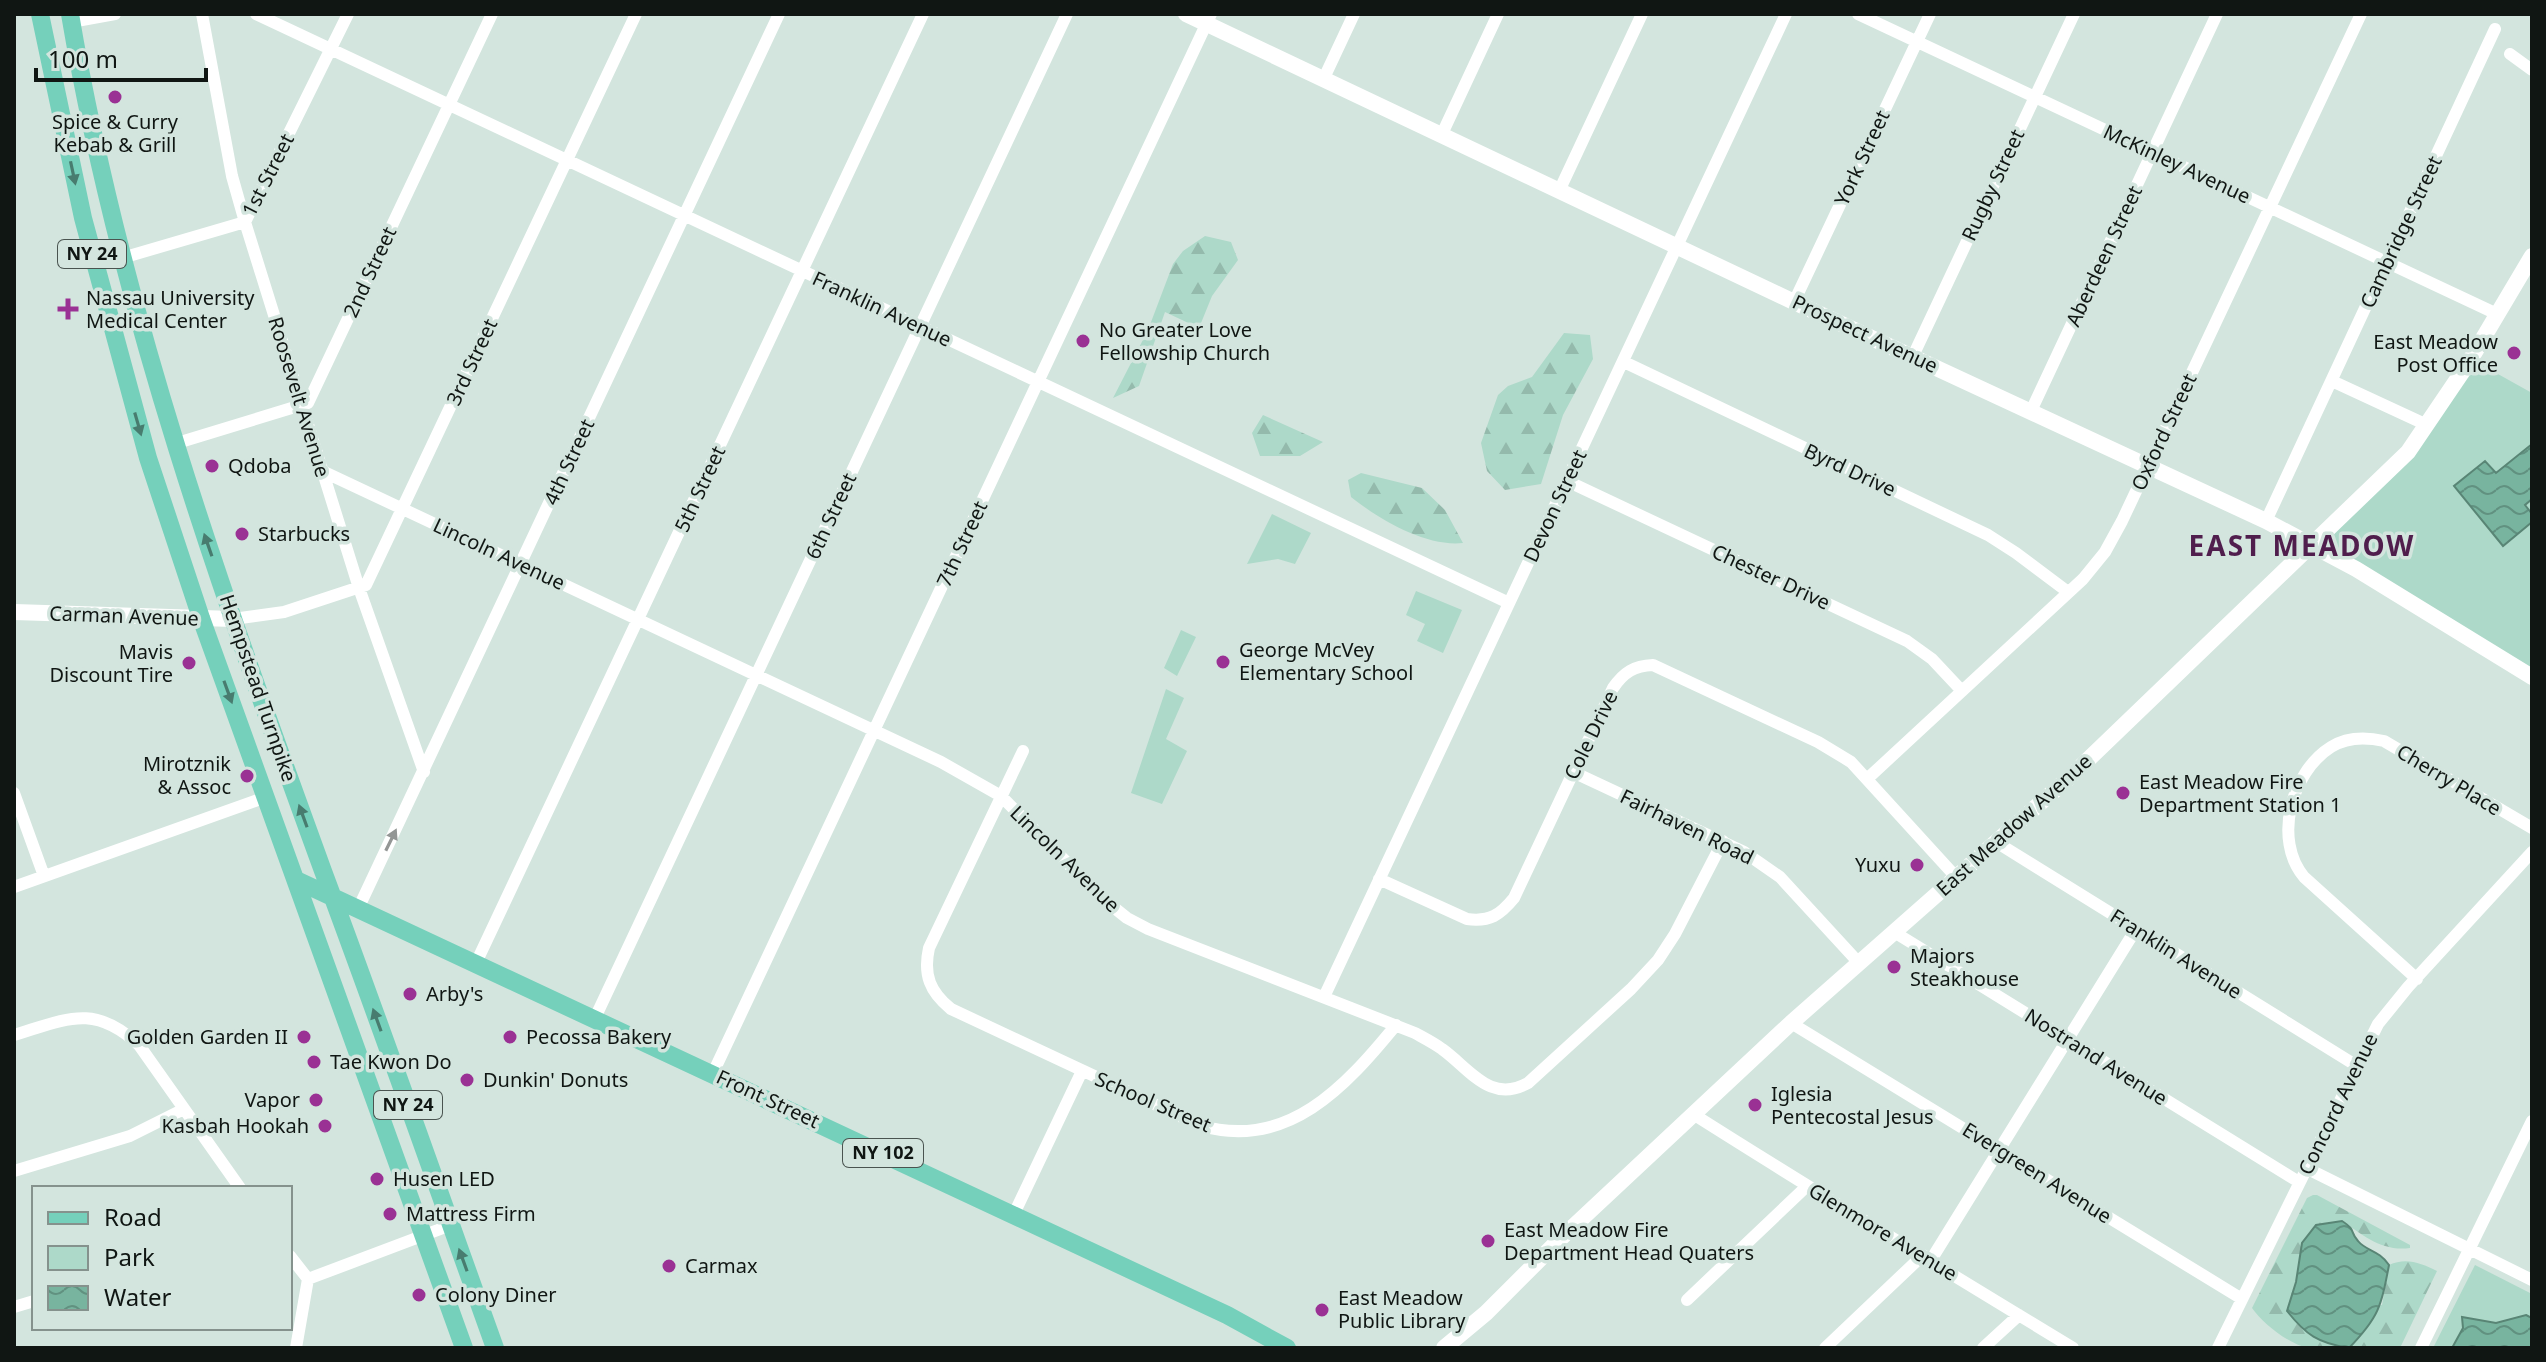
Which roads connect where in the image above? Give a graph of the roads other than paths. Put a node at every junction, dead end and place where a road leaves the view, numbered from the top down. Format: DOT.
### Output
graph roads {
  1 [pos="40,14"];
  2 [pos="115,14"];
  3 [pos="202,14"];
  4 [pos="256,14"];
  5 [pos="348,14"];
  6 [pos="492,14"];
  7 [pos="636,14"];
  8 [pos="779,14"];
  9 [pos="923,14"];
  10 [pos="1067,14"];
  11 [pos="1186,14"];
  12 [pos="1354,14"];
  13 [pos="1498,14"];
  14 [pos="1642,14"];
  15 [pos="1786,14"];
  16 [pos="1858,14"];
  17 [pos="1930,14"];
  18 [pos="2074,14"];
  19 [pos="2217,14"];
  20 [pos="2361,14"];
  21 [pos="70,18"];
  22 [pos="1208,19"];
  23 [pos="2495,29"];
  24 [pos="1917,42"];
  25 [pos="332,49"];
  26 [pos="2510,54"];
  27 [pos="2532,70"];
  28 [pos="1324,78"];
  29 [pos="2034,97"];
  30 [pos="449,105"];
  31 [pos="1442,134"];
  32 [pos="2152,152"];
  33 [pos="567,161"];
  34 [pos="1560,189"];
  35 [pos="2270,208"];
  36 [pos="684,216"];
  37 [pos="245,222"];
  38 [pos="1677,245"];
  39 [pos="2532,256"];
  40 [pos="122,258"];
  41 [pos="2387,263"];
  42 [pos="802,271"];
  43 [pos="1794,302"];
  44 [pos="2497,314"];
  45 [pos="920,326"];
  46 [pos="1913,356"];
  47 [pos="1624,362"];
  48 [pos="2332,381"];
  49 [pos="1038,382"];
  50 [pos="301,405"];
  51 [pos="2031,411"];
  52 [pos="2427,425"];
  53 [pos="174,444"];
  54 [pos="2148,466"];
  55 [pos="322,471"];
  56 [pos="1567,481"];
  57 [pos="403,509"];
  58 [pos="2266,521"];
  59 [pos="2314,545"];
  60 [pos="521,564"];
  61 [pos="359,588"];
  62 [pos="2068,592"];
  63 [pos="1509,603"];
  64 [pos="14,612"];
  65 [pos="201,618"];
  66 [pos="233,619"];
  67 [pos="638,619"];
  68 [pos="756,675"];
  69 [pos="2532,677"];
  70 [pos="1962,691"];
  71 [pos="874,730"];
  72 [pos="1023,751"];
  73 [pos="424,772"];
  74 [pos="1573,772"];
  75 [pos="1867,779"];
  76 [pos="14,793"];
  77 [pos="1001,796"];
  78 [pos="266,797"];
  79 [pos="2532,828"];
  80 [pos="1723,841"];
  81 [pos="1996,842"];
  82 [pos="2532,852"];
  83 [pos="44,876"];
  84 [pos="1956,877"];
  85 [pos="1379,879"];
  86 [pos="296,880"];
  87 [pos="14,887"];
  88 [pos="333,897"];
  89 [pos="358,909"];
  90 [pos="2136,929"];
  91 [pos="1894,932"];
  92 [pos="476,963"];
  93 [pos="1859,963"];
  94 [pos="2417,979"];
  95 [pos="1324,997"];
  96 [pos="595,1018"];
  97 [pos="1791,1023"];
  98 [pos="1396,1025"];
  99 [pos="14,1035"];
  100 [pos="2067,1039"];
  101 [pos="2357,1066"];
  102 [pos="1082,1071"];
  103 [pos="713,1073"];
  104 [pos="184,1109"];
  105 [pos="1693,1114"];
  106 [pos="2532,1121"];
  107 [pos="1999,1150"];
  108 [pos="2308,1169"];
  109 [pos="14,1171"];
  110 [pos="2299,1182"];
  111 [pos="239,1186"];
  112 [pos="1806,1187"];
  113 [pos="1014,1214"];
  114 [pos="451,1225"];
  115 [pos="425,1235"];
  116 [pos="2469,1249"];
  117 [pos="1927,1257"];
  118 [pos="292,1259"];
  119 [pos="308,1279"];
  120 [pos="2532,1280"];
  121 [pos="2242,1299"];
  122 [pos="1687,1300"];
  123 [pos="2019,1315"];
  124 [pos="296,1348"];
  125 [pos="464,1348"];
  126 [pos="495,1348"];
  127 [pos="1287,1348"];
  128 [pos="1444,1348"];
  129 [pos="1825,1348"];
  130 [pos="1983,1348"];
  131 [pos="2073,1348"];
  132 [pos="2218,1348"];
  133 [pos="2421,1348"];
  1 -- 65 [label="main road, Hempstead Turnpike / NY 24, one-way"];
  2 -- 21 [label="street"];
  3 -- 37 [label="street, Roosevelt Avenue"];
  4 -- 25 [label="street, Franklin Avenue"];
  5 -- 25 [label="street, 1st Street"];
  6 -- 30 [label="street, 2nd Street"];
  7 -- 33 [label="street, 3rd Street"];
  8 -- 36 [label="street, 4th Street"];
  9 -- 42 [label="street, 5th Street"];
  10 -- 45 [label="street, 6th Street"];
  11 -- 22 [label="street, Prospect Avenue"];
  12 -- 28 [label="street"];
  13 -- 31 [label="street"];
  14 -- 34 [label="street"];
  15 -- 38 [label="street, Devon Street"];
  16 -- 24 [label="street, McKinley Avenue"];
  17 -- 24 [label="street, York Street"];
  18 -- 29 [label="street, Rugby Street"];
  19 -- 32 [label="street, Aberdeen Street"];
  20 -- 35 [label="street, Oxford Street"];
  21 -- 40 [label="main road, Hempstead Turnpike / NY 24"];
  22 -- 28 [label="street, Prospect Avenue"];
  22 -- 49 [label="street, 7th Street"];
  23 -- 41 [label="street, Cambridge Street"];
  24 -- 29 [label="street, McKinley Avenue"];
  24 -- 43 [label="street, York Street"];
  25 -- 30 [label="street, Franklin Avenue"];
  25 -- 37 [label="street, 1st Street"];
  26 -- 27 [label="street"];
  28 -- 31 [label="street, Prospect Avenue"];
  29 -- 32 [label="street, McKinley Avenue"];
  29 -- 46 [label="street, Rugby Street"];
  30 -- 33 [label="street, Franklin Avenue"];
  30 -- 50 [label="street, 2nd Street"];
  31 -- 34 [label="street, Prospect Avenue"];
  32 -- 35 [label="street, McKinley Avenue"];
  32 -- 51 [label="street, Aberdeen Street"];
  33 -- 36 [label="street, Franklin Avenue"];
  33 -- 57 [label="street, 3rd Street"];
  34 -- 38 [label="street, Prospect Avenue"];
  35 -- 41 [label="street, McKinley Avenue"];
  35 -- 54 [label="street, Oxford Street"];
  36 -- 42 [label="street, Franklin Avenue"];
  36 -- 60 [label="street, 4th Street"];
  37 -- 40 [label="street, 1st Street"];
  37 -- 50 [label="street, Roosevelt Avenue"];
  38 -- 43 [label="street, Prospect Avenue"];
  38 -- 47 [label="street, Devon Street"];
  39 -- 44 [label="street, East Meadow Avenue"];
  40 -- 53 [label="main road, Hempstead Turnpike / NY 24"];
  41 -- 44 [label="street, McKinley Avenue"];
  41 -- 48 [label="street, Cambridge Street"];
  42 -- 45 [label="street, Franklin Avenue"];
  42 -- 67 [label="street, 5th Street"];
  43 -- 46 [label="street, Prospect Avenue"];
  44 -- 52 [label="street, East Meadow Avenue"];
  45 -- 49 [label="street, Franklin Avenue"];
  45 -- 68 [label="street, 6th Street"];
  46 -- 51 [label="street, Prospect Avenue"];
  47 -- 56 [label="street, Devon Street"];
  47 -- 62 [label="street, Byrd Drive"];
  48 -- 52 [label="street"];
  48 -- 58 [label="street, Cambridge Street"];
  49 -- 63 [label="street, Franklin Avenue"];
  49 -- 71 [label="street, 7th Street"];
  50 -- 53 [label="street"];
  50 -- 55 [label="street, Roosevelt Avenue"];
  51 -- 54 [label="street, Prospect Avenue"];
  52 -- 59 [label="street, East Meadow Avenue"];
  66 -- 53 [label="main road, Hempstead Turnpike / NY 24, one-way"];
  54 -- 58 [label="street, Prospect Avenue"];
  54 -- 62 [label="street, Oxford Street"];
  55 -- 57 [label="street, Lincoln Avenue"];
  55 -- 61 [label="street, Roosevelt Avenue"];
  56 -- 63 [label="street, Devon Street"];
  56 -- 70 [label="street, Chester Drive"];
  57 -- 60 [label="street, Lincoln Avenue"];
  57 -- 61 [label="street, 3rd Street"];
  58 -- 59 [label="street, Prospect Avenue"];
  59 -- 69 [label="street, Prospect Avenue"];
  59 -- 81 [label="street, East Meadow Avenue"];
  60 -- 67 [label="street, Lincoln Avenue"];
  60 -- 73 [label="street, 4th Street"];
  61 -- 66 [label="street"];
  61 -- 73 [label="street, Roosevelt Avenue"];
  62 -- 70 [label="street, Oxford Street"];
  63 -- 85 [label="street, Devon Street"];
  64 -- 65 [label="street, Carman Avenue"];
  65 -- 66 [label="street, Carman Avenue"];
  65 -- 78 [label="main road, Hempstead Turnpike / NY 24, one-way"];
  88 -- 66 [label="main road, Hempstead Turnpike / NY 24, one-way"];
  67 -- 68 [label="street, Lincoln Avenue"];
  67 -- 92 [label="street, 5th Street"];
  68 -- 71 [label="street, Lincoln Avenue"];
  68 -- 96 [label="street, 6th Street"];
  70 -- 75 [label="street, Oxford Street"];
  71 -- 77 [label="street, Lincoln Avenue"];
  71 -- 103 [label="street, 7th Street"];
  72 -- 77 [label="street"];
  89 -- 73 [label="street, 4th Street, one-way"];
  74 -- 75 [label="street, Cole Drive"];
  74 -- 80 [label="street, Fairhaven Road"];
  74 -- 85 [label="street, Cole Drive"];
  75 -- 84 [label="street, Cole Drive"];
  76 -- 83 [label="street"];
  77 -- 95 [label="street, Lincoln Avenue"];
  77 -- 102 [label="street, School Street"];
  78 -- 83 [label="street"];
  78 -- 86 [label="main road, Hempstead Turnpike / NY 24"];
  79 -- 94 [label="street, Cherry Place"];
  80 -- 93 [label="street, Fairhaven Road"];
  80 -- 98 [label="street, Lincoln Avenue"];
  81 -- 84 [label="street, East Meadow Avenue"];
  81 -- 90 [label="street, Franklin Avenue"];
  82 -- 94 [label="street, Concord Avenue"];
  83 -- 87 [label="street"];
  84 -- 91 [label="street, East Meadow Avenue"];
  85 -- 95 [label="street, Devon Street"];
  86 -- 88 [label="main road, Front Street"];
  86 -- 115 [label="main road, Hempstead Turnpike / NY 24"];
  88 -- 89 [label="main road, Front Street / NY 102"];
  114 -- 88 [label="main road, Hempstead Turnpike / NY 24, one-way"];
  89 -- 92 [label="main road, Front Street / NY 102"];
  90 -- 100 [label="street"];
  90 -- 101 [label="street, Franklin Avenue"];
  91 -- 93 [label="street, East Meadow Avenue"];
  91 -- 100 [label="street, Nostrand Avenue"];
  92 -- 96 [label="main road, Front Street / NY 102"];
  93 -- 97 [label="street, East Meadow Avenue"];
  94 -- 101 [label="street, Concord Avenue"];
  95 -- 98 [label="street, Lincoln Avenue"];
  96 -- 103 [label="main road, Front Street / NY 102"];
  97 -- 105 [label="street, East Meadow Avenue"];
  97 -- 107 [label="street, Evergreen Avenue"];
  98 -- 102 [label="street, School Street"];
  99 -- 104 [label="street"];
  100 -- 107 [label="street"];
  100 -- 110 [label="street, Nostrand Avenue"];
  101 -- 108 [label="street, Concord Avenue"];
  102 -- 113 [label="street"];
  103 -- 113 [label="main road, Front Street / NY 102"];
  104 -- 109 [label="street"];
  104 -- 111 [label="street"];
  105 -- 112 [label="street, Glenmore Avenue"];
  105 -- 128 [label="street, East Meadow Avenue"];
  106 -- 116 [label="street"];
  107 -- 117 [label="street"];
  107 -- 121 [label="street, Evergreen Avenue"];
  108 -- 110 [label="street, Concord Avenue"];
  108 -- 116 [label="street"];
  110 -- 121 [label="street, Concord Avenue"];
  112 -- 117 [label="street, Glenmore Avenue"];
  112 -- 122 [label="street"];
  113 -- 127 [label="main road, Front Street / NY 102"];
  114 -- 115 [label="street"];
  126 -- 114 [label="main road, Hempstead Turnpike / NY 24, one-way"];
  115 -- 119 [label="street"];
  115 -- 125 [label="main road, Hempstead Turnpike / NY 24"];
  116 -- 120 [label="street"];
  116 -- 133 [label="street"];
  117 -- 123 [label="street, Glenmore Avenue"];
  117 -- 129 [label="street"];
  118 -- 119 [label="street"];
  119 -- 124 [label="street"];
  121 -- 132 [label="street, Concord Avenue"];
  123 -- 130 [label="street"];
  123 -- 131 [label="street, Glenmore Avenue"];
}
